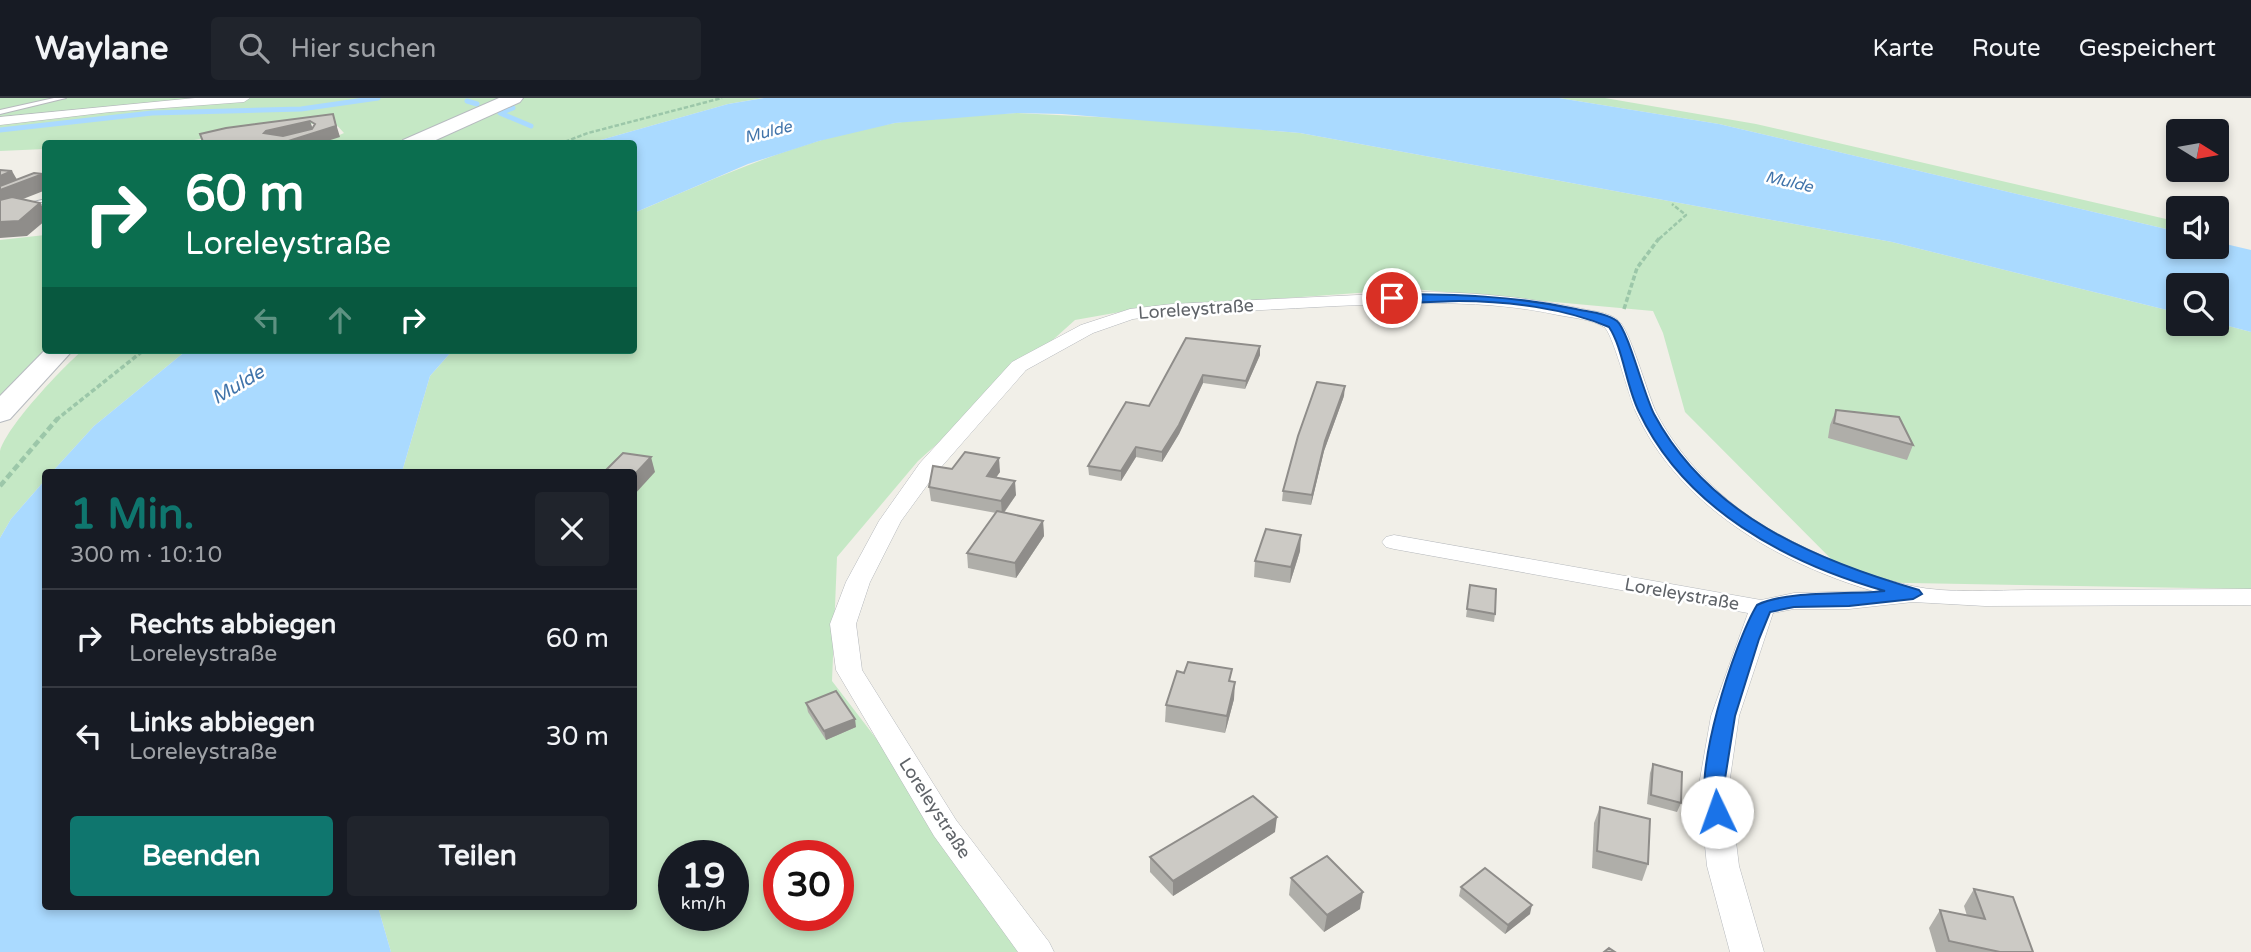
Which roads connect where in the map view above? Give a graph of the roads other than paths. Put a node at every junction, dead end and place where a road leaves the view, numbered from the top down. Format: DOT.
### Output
graph roads {
  1 [pos="63,98"];
  2 [pos="244,98"];
  3 [pos="514,98"];
  4 [pos="0,112"];
  5 [pos="0,121"];
  6 [pos="419,140"];
  7 [pos="42,202"];
  8 [pos="0,212"];
  9 [pos="56,354"];
  10 [pos="0,414"];
  11 [pos="1394,542"];
  12 [pos="1913,594"];
  13 [pos="2251,597"];
  14 [pos="1763,608"];
  15 [pos="1037,952"];
  16 [pos="1747,952"];
  1 -- 4 [label="lane"];
  2 -- 5 [label="street"];
  3 -- 6 [label="main road"];
  7 -- 8 [label="lane"];
  9 -- 10 [label="main road"];
  11 -- 14 [label="street, Loreleystraße"];
  12 -- 13 [label="street, Loreleystraße"];
  12 -- 14 [label="street, Loreleystraße"];
  12 -- 15 [label="street, Loreleystraße"];
  14 -- 16 [label="street, Loreleystraße"];
}
